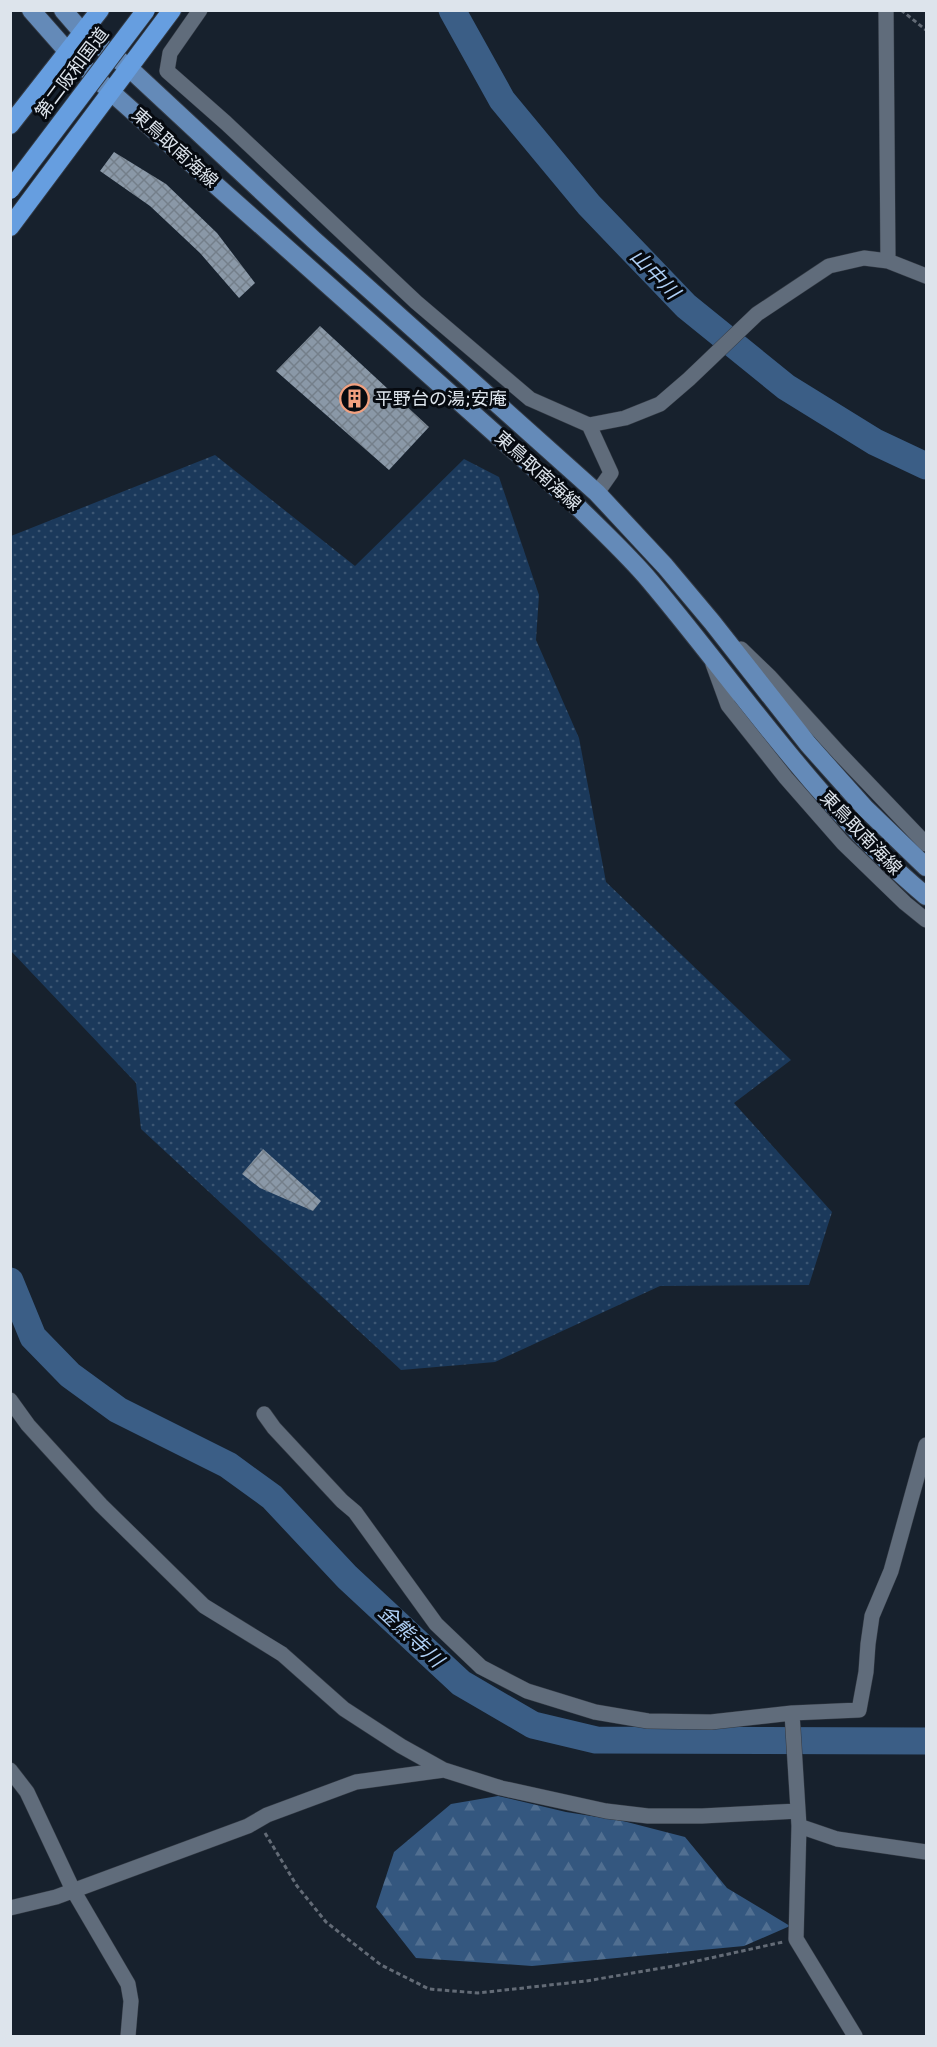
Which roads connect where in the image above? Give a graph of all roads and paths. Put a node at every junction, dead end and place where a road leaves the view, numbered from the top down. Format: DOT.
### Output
graph roads {
  1 [pos="32,10"];
  2 [pos="63,10"];
  3 [pos="100,10"];
  4 [pos="146,10"];
  5 [pos="172,10"];
  6 [pos="201,10"];
  7 [pos="886,10"];
  8 [pos="901,10"];
  9 [pos="927,30"];
  10 [pos="82,32"];
  11 [pos="68,52"];
  12 [pos="128,67"];
  13 [pos="110,91"];
  14 [pos="10,125"];
  15 [pos="10,190"];
  16 [pos="10,227"];
  17 [pos="888,261"];
  18 [pos="927,276"];
  19 [pos="589,425"];
  20 [pos="597,493"];
  21 [pos="712,622"];
  22 [pos="710,655"];
  23 [pos="927,844"];
  24 [pos="927,867"];
  25 [pos="927,896"];
  26 [pos="927,920"];
  27 [pos="10,1400"];
  28 [pos="264,1414"];
  29 [pos="927,1445"];
  30 [pos="793,1718"];
  31 [pos="10,1770"];
  32 [pos="444,1770"];
  33 [pos="798,1814"];
  34 [pos="258,1821"];
  35 [pos="927,1852"];
  36 [pos="73,1890"];
  37 [pos="10,1908"];
  38 [pos="796,1939"];
  39 [pos="128,2037"];
  40 [pos="855,2037"];
  1 -- 11 [label="main road, 東鳥取南海線"];
  2 -- 10 [label="main road, 東鳥取南海線"];
  3 -- 10 [label="highway"];
  4 -- 15 [label="highway, 第二阪和国道, bridge"];
  5 -- 12 [label="highway"];
  6 -- 19 [label="street"];
  7 -- 17 [label="street"];
  8 -- 9 [label="path"];
  10 -- 11 [label="highway"];
  10 -- 12 [label="main road, 東鳥取南海線"];
  11 -- 13 [label="main road, 東鳥取南海線"];
  11 -- 14 [label="highway"];
  12 -- 13 [label="highway"];
  12 -- 20 [label="main road, 東鳥取南海線"];
  13 -- 16 [label="highway"];
  13 -- 22 [label="main road, 東鳥取南海線"];
  17 -- 18 [label="street"];
  17 -- 19 [label="street"];
  19 -- 20 [label="street"];
  20 -- 21 [label="main road, 東鳥取南海線"];
  21 -- 23 [label="street"];
  21 -- 24 [label="main road, 東鳥取南海線"];
  22 -- 25 [label="main road, 東鳥取南海線"];
  22 -- 26 [label="street"];
  27 -- 32 [label="street"];
  28 -- 30 [label="street"];
  29 -- 30 [label="street"];
  30 -- 33 [label="street"];
  31 -- 36 [label="street"];
  32 -- 33 [label="street"];
  32 -- 34 [label="street"];
  33 -- 35 [label="street"];
  33 -- 38 [label="street"];
  34 -- 36 [label="street"];
  34 -- 38 [label="path"];
  36 -- 37 [label="street"];
  36 -- 39 [label="street"];
  38 -- 40 [label="street"];
}
